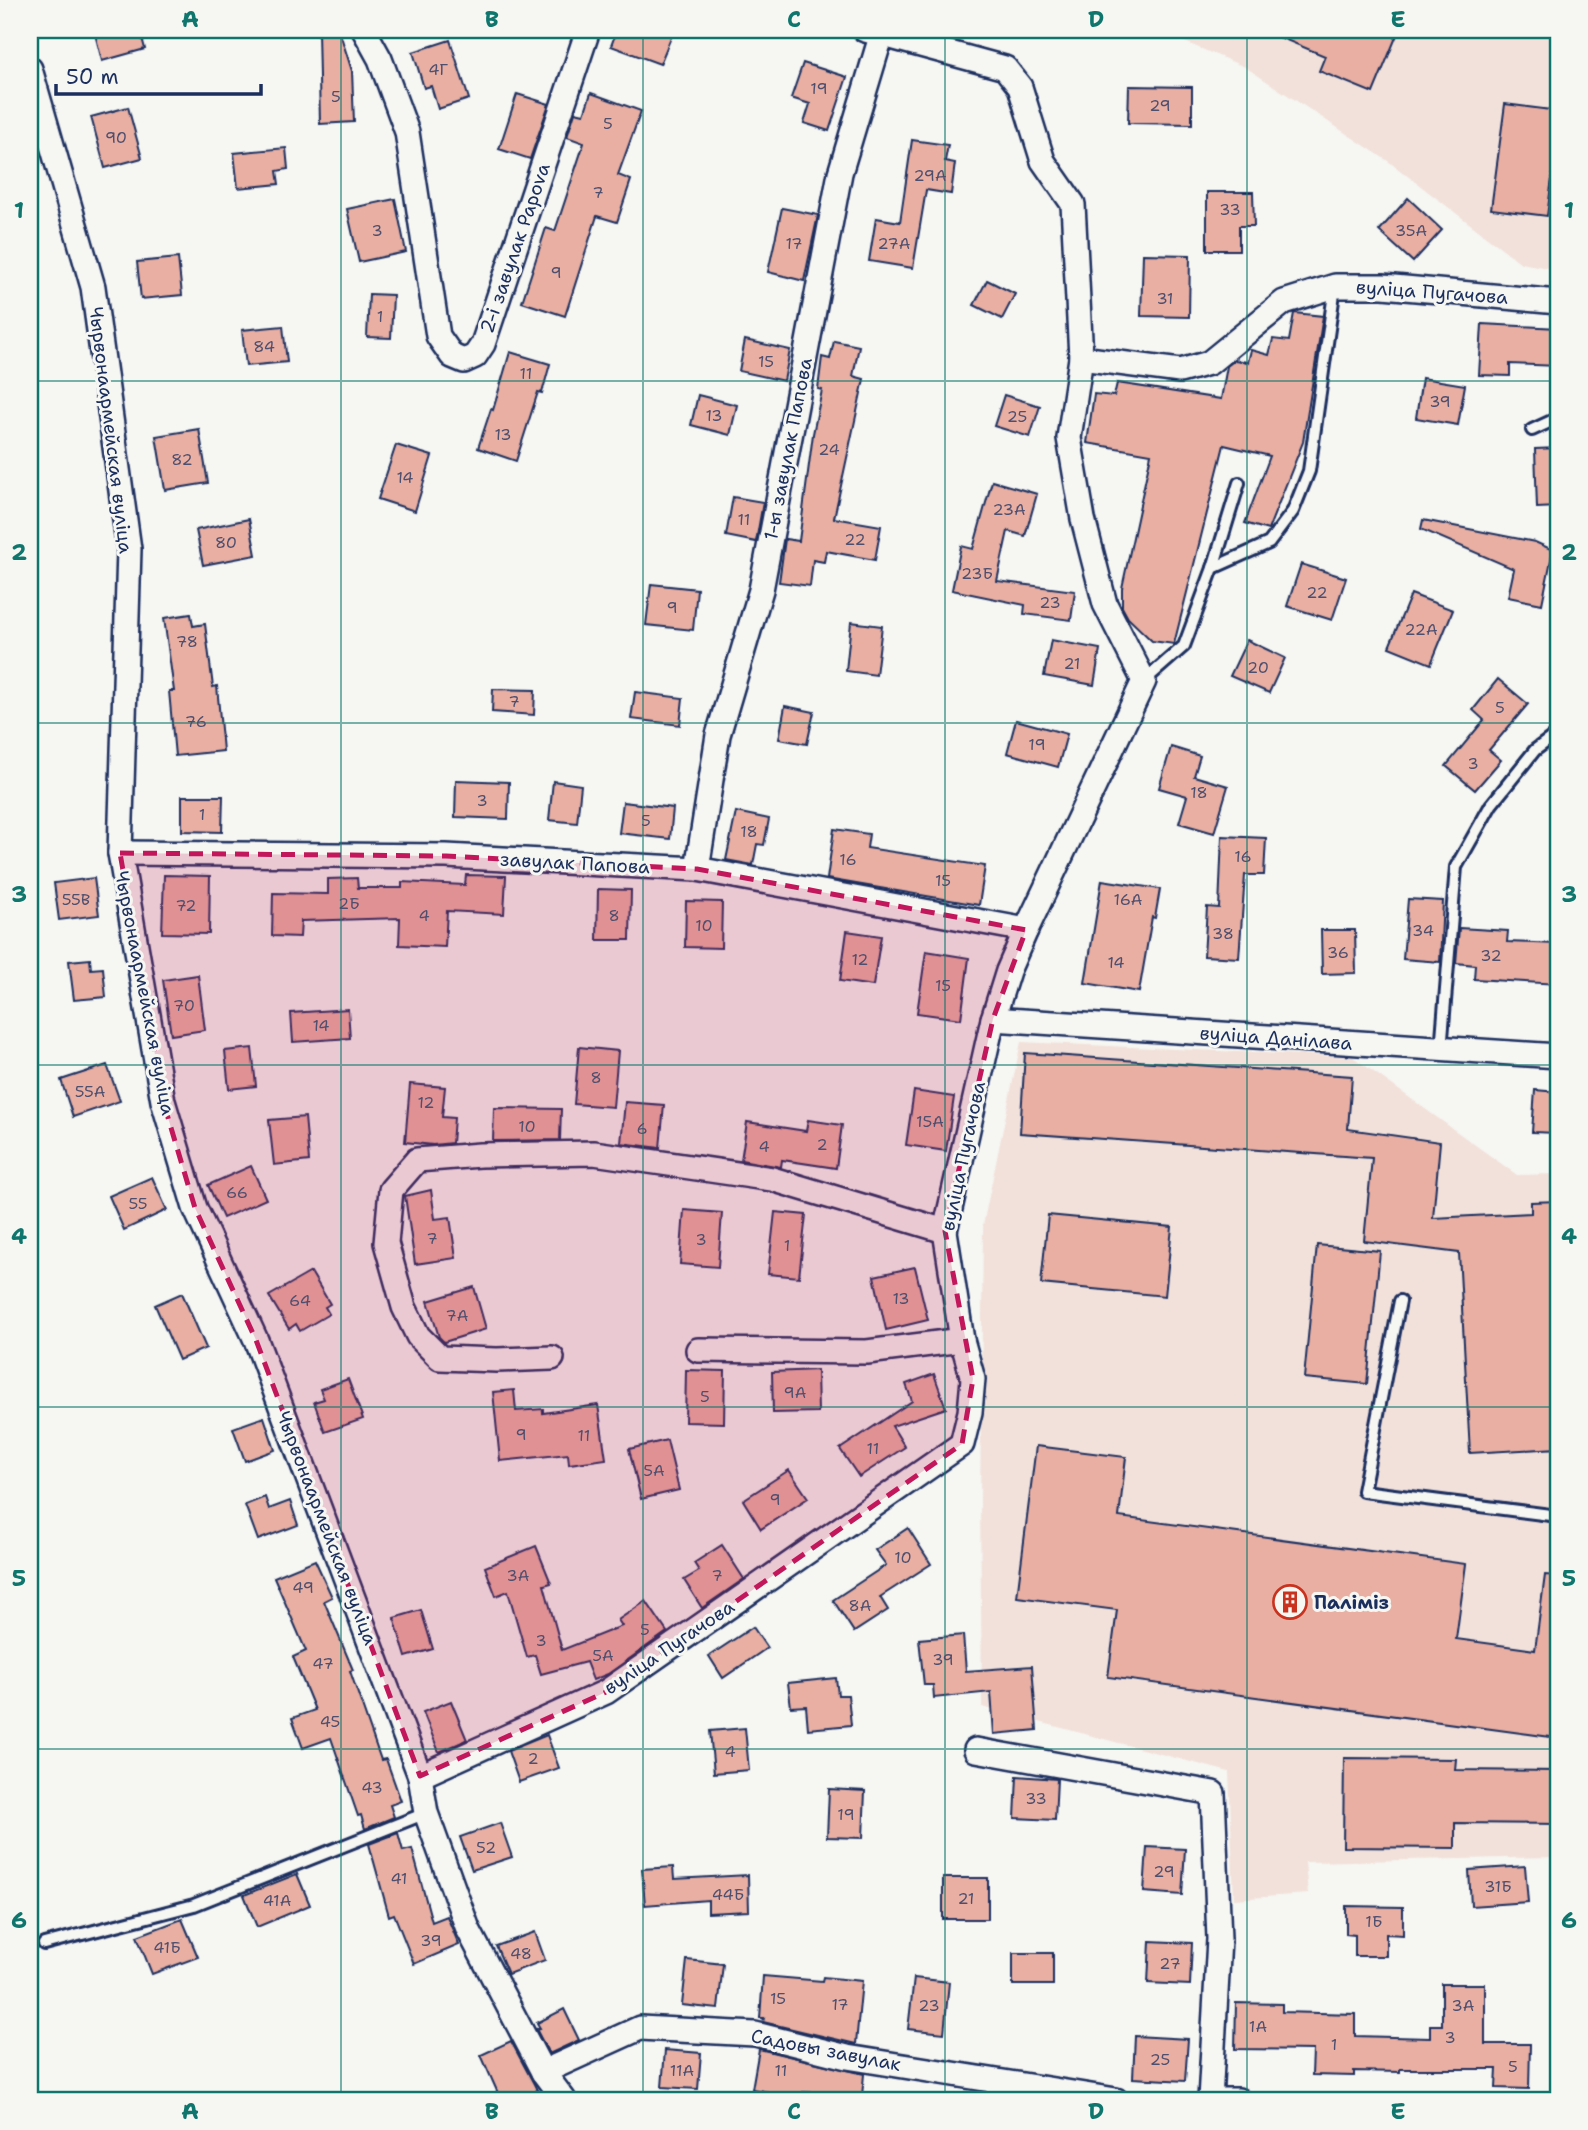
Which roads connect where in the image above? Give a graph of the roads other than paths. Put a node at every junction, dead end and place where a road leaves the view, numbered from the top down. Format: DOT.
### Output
graph roads {
  1 [pos="364,30"];
  2 [pos="589,30"];
  3 [pos="877,31"];
  4 [pos="30,69"];
  5 [pos="1335,286"];
  6 [pos="1558,302"];
  7 [pos="1080,358"];
  8 [pos="1558,418"];
  9 [pos="1532,430"];
  10 [pos="1239,483"];
  11 [pos="1213,568"];
  12 [pos="1144,681"];
  13 [pos="1558,733"];
  14 [pos="120,853"];
  15 [pos="697,869"];
  16 [pos="1026,930"];
  17 [pos="993,1019"];
  18 [pos="1441,1049"];
  19 [pos="1558,1056"];
  20 [pos="944,1231"];
  21 [pos="1400,1301"];
  22 [pos="962,1340"];
  23 [pos="698,1350"];
  24 [pos="552,1358"];
  25 [pos="1558,1516"];
  26 [pos="976,1750"];
  27 [pos="420,1776"];
  28 [pos="426,1813"];
  29 [pos="44,1944"];
  30 [pos="543,2072"];
  31 [pos="564,2100"];
  32 [pos="1116,2100"];
  33 [pos="1210,2100"];
  34 [pos="1238,2100"];
  1 -- 2 [label="street, 2-і завулак Papova"];
  3 -- 7 [label="street"];
  3 -- 15 [label="street, 1-ы завулак Папова"];
  4 -- 14 [label="street, Чырвонаармейская вуліца"];
  5 -- 6 [label="street, вуліца Пугачова"];
  5 -- 7 [label="street, вуліца Пугачова"];
  5 -- 11 [label="lane"];
  7 -- 12 [label="street"];
  8 -- 9 [label="lane"];
  10 -- 11 [label="lane"];
  11 -- 12 [label="lane"];
  12 -- 16 [label="street, вуліца Пугачова"];
  13 -- 18 [label="lane"];
  14 -- 15 [label="street, завулак Папова"];
  14 -- 27 [label="street, Чырвонаармейская вуліца"];
  15 -- 16 [label="street, завулак Папова"];
  16 -- 17 [label="street, вуліца Пугачова"];
  17 -- 18 [label="street, вуліца Данілава"];
  17 -- 20 [label="street, вуліца Пугачова"];
  18 -- 19 [label="street, вуліца Данілава"];
  20 -- 22 [label="street, вуліца Пугачова"];
  20 -- 24 [label="street"];
  21 -- 25 [label="lane"];
  22 -- 23 [label="street"];
  22 -- 27 [label="street, вуліца Пугачова"];
  26 -- 33 [label="street"];
  27 -- 28 [label="street, Чырвонаармейская вуліца"];
  28 -- 29 [label="lane"];
  28 -- 30 [label="street, Чырвонаармейская вуліца"];
  30 -- 31 [label="street, Чырвонаармейская вуліца"];
  30 -- 32 [label="street, Садовы завулак"];
  33 -- 34 [label="street"];
}
